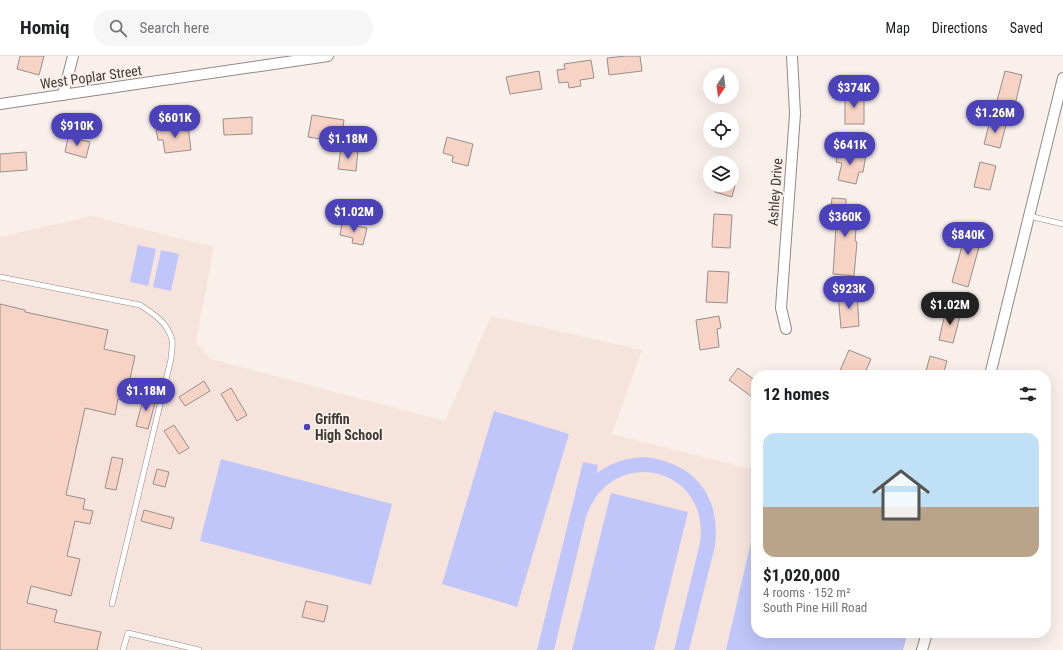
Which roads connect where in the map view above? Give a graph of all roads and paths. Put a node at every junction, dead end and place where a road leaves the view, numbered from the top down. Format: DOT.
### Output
graph roads {
  1 [pos="72,56"];
  2 [pos="328,56"];
  3 [pos="792,56"];
  4 [pos="1063,78"];
  5 [pos="63,95"];
  6 [pos="0,104"];
  7 [pos="1029,216"];
  8 [pos="1063,224"];
  9 [pos="0,277"];
  10 [pos="786,329"];
  11 [pos="991,370"];
  12 [pos="112,604"];
  13 [pos="926,638"];
  14 [pos="123,650"];
  15 [pos="199,650"];
  16 [pos="922,650"];
  1 -- 5 [label="street"];
  2 -- 5 [label="street, West Poplar Street"];
  3 -- 10 [label="street, Ashley Drive"];
  4 -- 7 [label="street"];
  5 -- 6 [label="street, West Poplar Street"];
  7 -- 8 [label="lane"];
  7 -- 11 [label="street"];
  9 -- 12 [label="lane"];
  13 -- 16 [label="street"];
  14 -- 15 [label="lane"];
}
